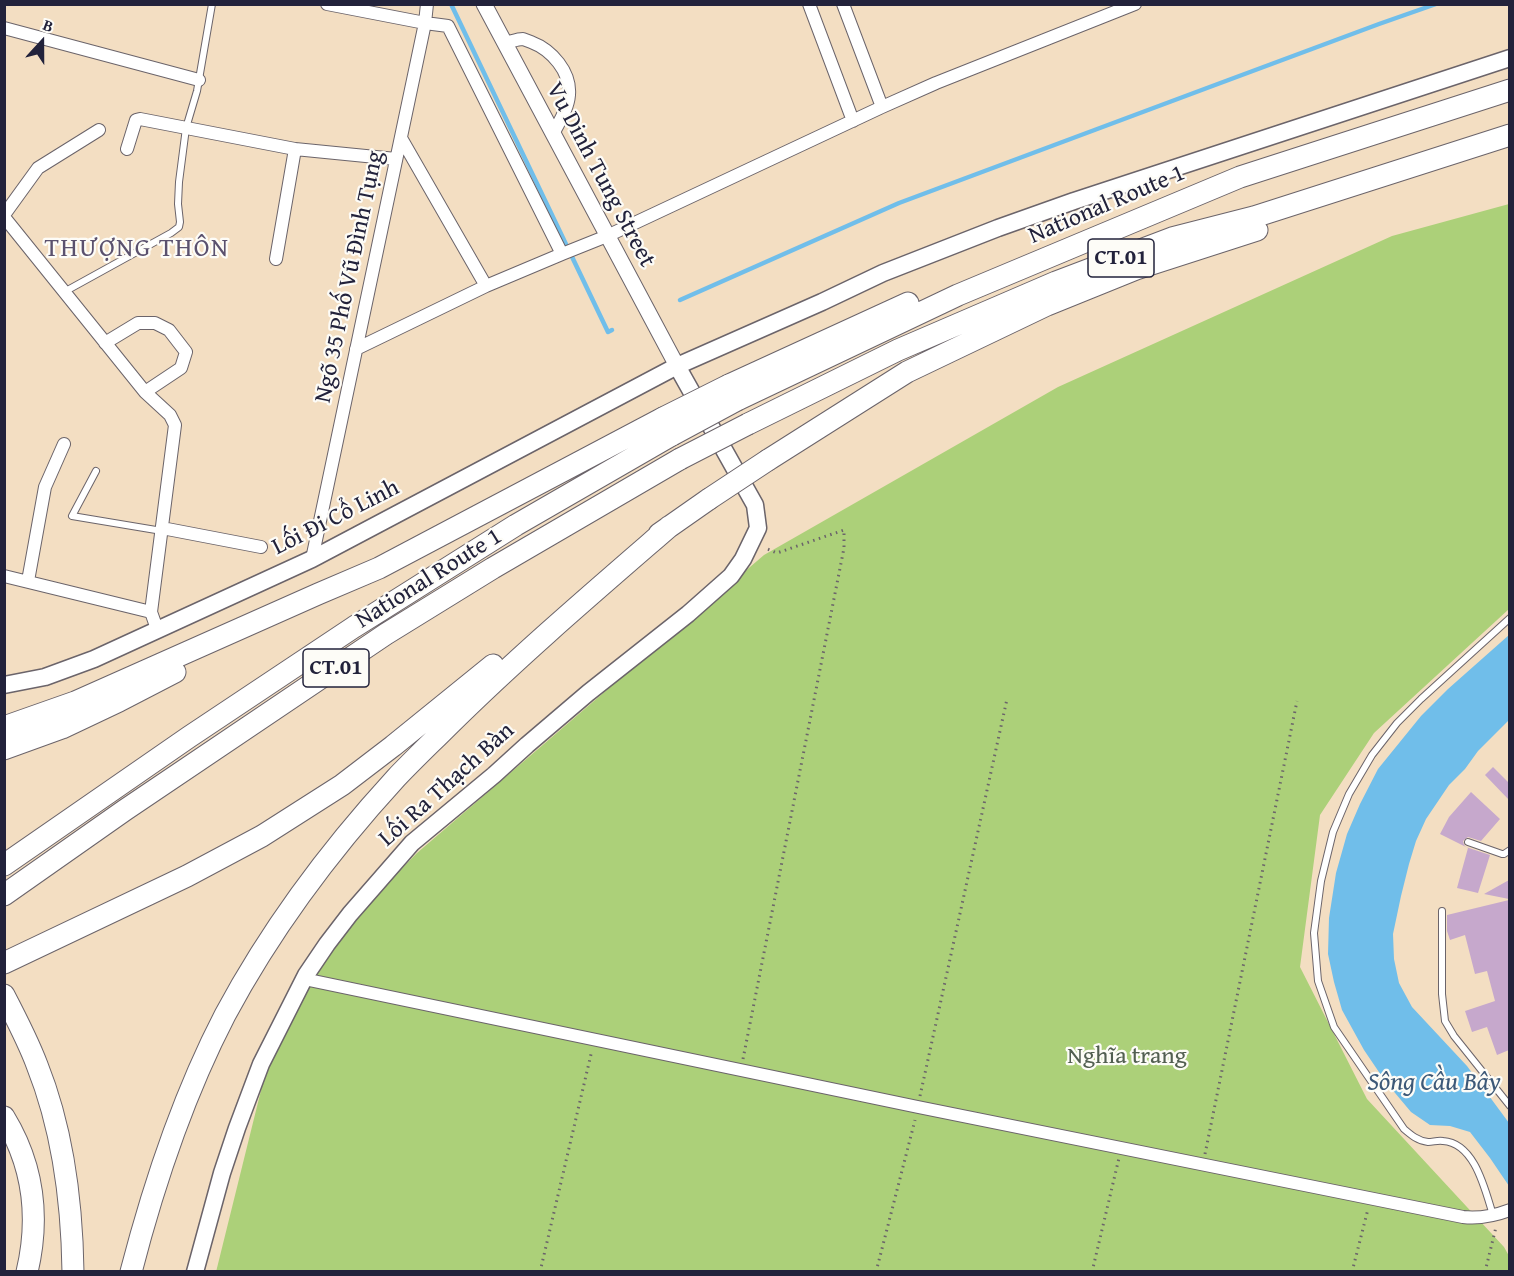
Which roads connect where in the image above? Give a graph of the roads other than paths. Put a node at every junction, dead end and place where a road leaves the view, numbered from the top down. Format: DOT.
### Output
graph roads {
  1 [pos="212,4"];
  2 [pos="327,4"];
  3 [pos="427,4"];
  4 [pos="484,4"];
  5 [pos="809,4"];
  6 [pos="843,4"];
  7 [pos="1135,4"];
  8 [pos="425,23"];
  9 [pos="4,28"];
  10 [pos="504,43"];
  11 [pos="1509,58"];
  12 [pos="199,80"];
  13 [pos="1509,90"];
  14 [pos="882,107"];
  15 [pos="853,121"];
  16 [pos="186,128"];
  17 [pos="99,130"];
  18 [pos="553,134"];
  19 [pos="1509,135"];
  20 [pos="401,138"];
  21 [pos="1509,144"];
  22 [pos="295,149"];
  23 [pos="127,150"];
  24 [pos="396,159"];
  25 [pos="4,216"];
  26 [pos="601,238"];
  27 [pos="562,254"];
  28 [pos="276,259"];
  29 [pos="486,286"];
  30 [pos="64,292"];
  31 [pos="105,343"];
  32 [pos="356,349"];
  33 [pos="677,366"];
  34 [pos="145,392"];
  35 [pos="667,427"];
  36 [pos="64,444"];
  37 [pos="96,471"];
  38 [pos="670,526"];
  39 [pos="162,530"];
  40 [pos="261,547"];
  41 [pos="312,558"];
  42 [pos="4,576"];
  43 [pos="28,581"];
  44 [pos="318,594"];
  45 [pos="1509,618"];
  46 [pos="154,621"];
  47 [pos="4,685"];
  48 [pos="4,727"];
  49 [pos="4,749"];
  50 [pos="1468,842"];
  51 [pos="1509,850"];
  52 [pos="4,865"];
  53 [pos="4,895"];
  54 [pos="1442,911"];
  55 [pos="4,963"];
  56 [pos="304,979"];
  57 [pos="4,995"];
  58 [pos="1509,1106"];
  59 [pos="4,1117"];
  60 [pos="1501,1213"];
  61 [pos="27,1272"];
  62 [pos="73,1272"];
  63 [pos="131,1272"];
  64 [pos="195,1272"];
  1 -- 12 [label="lane"];
  2 -- 8 [label="street"];
  3 -- 8 [label="street, Ngõ 35 Phố Vũ Đình Tụng"];
  4 -- 10 [label="street, Vu Dinh Tung Street"];
  5 -- 15 [label="street"];
  6 -- 14 [label="street"];
  7 -- 14 [label="street"];
  8 -- 20 [label="street, Ngõ 35 Phố Vũ Đình Tụng"];
  8 -- 27 [label="street"];
  9 -- 12 [label="street"];
  10 -- 18 [label="street, Vu Dinh Tung Street"];
  10 -- 18 [label="street"];
  11 -- 33 [label="main road, Lối Đi Cổ Linh"];
  12 -- 16 [label="lane"];
  13 -- 35 [label="highway, National Route 1 / CT.01, bridge"];
  14 -- 15 [label="street"];
  15 -- 26 [label="street"];
  16 -- 22 [label="street"];
  16 -- 23 [label="street"];
  16 -- 30 [label="lane"];
  17 -- 25 [label="street"];
  18 -- 26 [label="street, Vu Dinh Tung Street"];
  19 -- 53 [label="highway, National Route 1 / CT.01, bridge"];
  20 -- 24 [label="street, Ngõ 35 Phố Vũ Đình Tụng"];
  20 -- 29 [label="street"];
  21 -- 38 [label="highway, bridge"];
  22 -- 24 [label="street"];
  22 -- 28 [label="street"];
  24 -- 32 [label="street, Ngõ 35 Phố Vũ Đình Tụng"];
  25 -- 30 [label="street"];
  26 -- 27 [label="street"];
  26 -- 33 [label="street, Vu Dinh Tung Street"];
  27 -- 29 [label="street"];
  29 -- 32 [label="street"];
  30 -- 31 [label="street"];
  31 -- 34 [label="street"];
  31 -- 34 [label="street"];
  32 -- 41 [label="street, Ngõ 35 Phố Vũ Đình Tụng"];
  33 -- 41 [label="main road, Lối Đi Cổ Linh"];
  33 -- 56 [label="main road, Lối Ra Thạch Bàn"];
  34 -- 39 [label="street"];
  35 -- 44 [label="highway"];
  35 -- 52 [label="highway, National Route 1 / CT.01"];
  36 -- 43 [label="street"];
  37 -- 39 [label="lane"];
  38 -- 55 [label="highway"];
  38 -- 63 [label="highway"];
  39 -- 40 [label="street"];
  39 -- 46 [label="street"];
  41 -- 46 [label="main road, Lối Đi Cổ Linh"];
  42 -- 43 [label="street"];
  43 -- 46 [label="street"];
  44 -- 48 [label="highway"];
  44 -- 49 [label="highway"];
  45 -- 60 [label="lane"];
  46 -- 47 [label="main road, Lối Đi Cổ Linh"];
  50 -- 51 [label="lane"];
  54 -- 58 [label="lane"];
  56 -- 60 [label="street"];
  56 -- 64 [label="main road, Lối Ra Thạch Bàn"];
  57 -- 62 [label="highway"];
  59 -- 61 [label="highway"];
}
